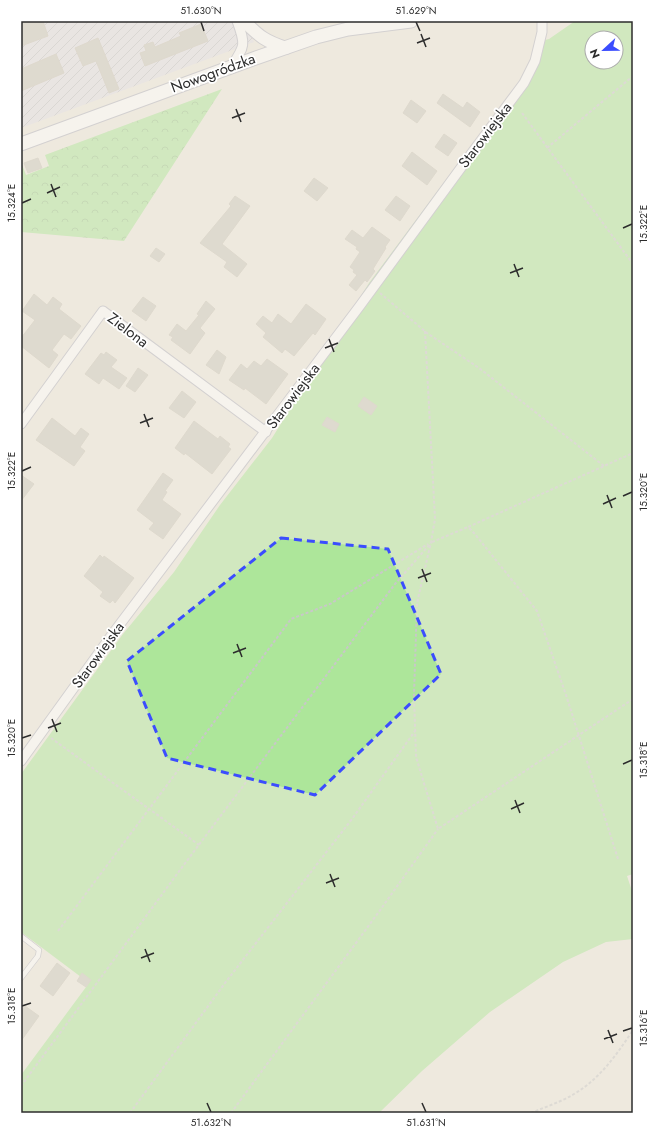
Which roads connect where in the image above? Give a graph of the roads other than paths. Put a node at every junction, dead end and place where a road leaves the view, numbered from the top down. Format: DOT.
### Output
graph roads {
  1 [pos="237,21"];
  2 [pos="244,21"];
  3 [pos="411,21"];
  4 [pos="542,21"];
  5 [pos="286,48"];
  6 [pos="231,67"];
  7 [pos="21,144"];
  8 [pos="21,424"];
  9 [pos="266,432"];
  10 [pos="21,761"];
  11 [pos="21,936"];
  12 [pos="21,978"];
  1 -- 6 [label="street"];
  2 -- 5 [label="street"];
  3 -- 5 [label="main road, Nowogródzka"];
  4 -- 9 [label="street, Starowiejska"];
  5 -- 6 [label="main road, Nowogródzka"];
  6 -- 7 [label="main road, Nowogródzka"];
  8 -- 9 [label="street, Zielona"];
  9 -- 10 [label="street, Starowiejska"];
  11 -- 12 [label="lane"];
}
